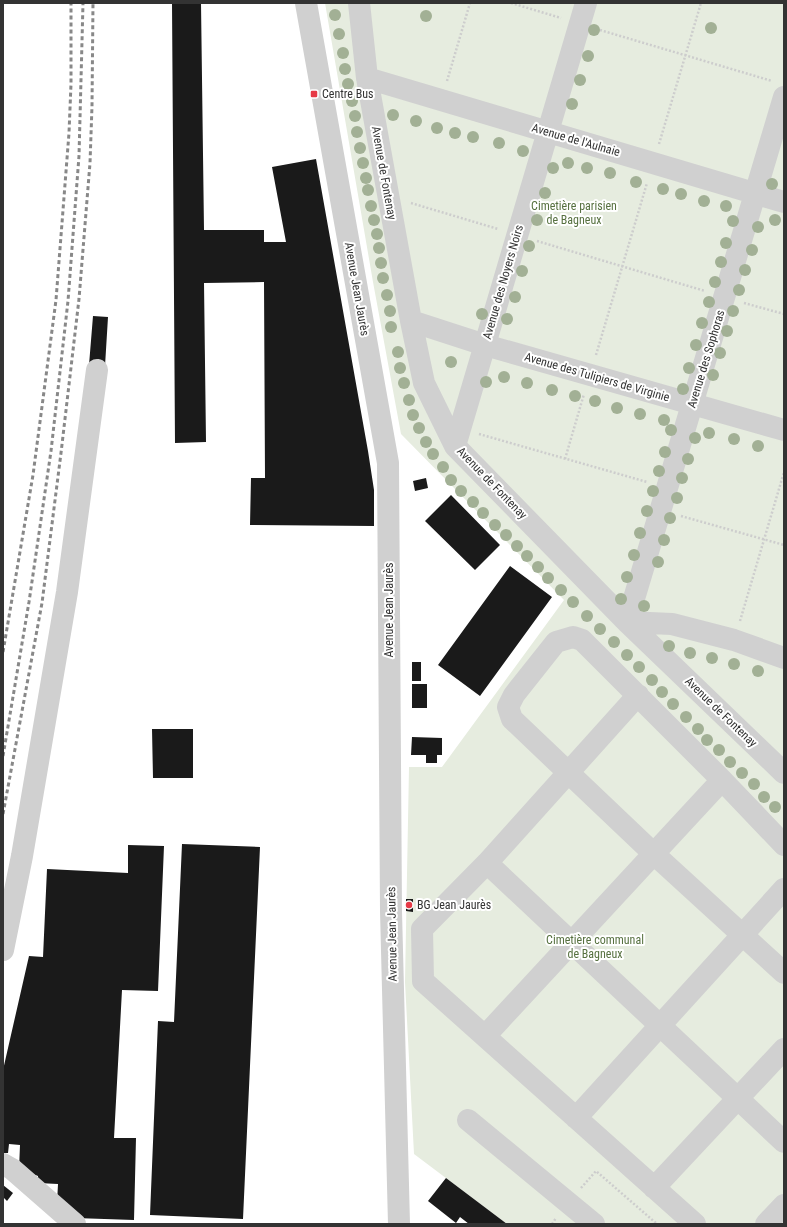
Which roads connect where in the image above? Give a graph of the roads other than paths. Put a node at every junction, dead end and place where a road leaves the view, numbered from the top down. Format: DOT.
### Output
graph roads {
  1 [pos="306,3"];
  2 [pos="586,3"];
  3 [pos="363,10"];
  4 [pos="367,78"];
  5 [pos="780,89"];
  6 [pos="548,132"];
  7 [pos="755,194"];
  8 [pos="784,202"];
  9 [pos="411,321"];
  10 [pos="485,345"];
  11 [pos="97,370"];
  12 [pos="692,403"];
  13 [pos="784,430"];
  14 [pos="457,437"];
  15 [pos="627,622"];
  16 [pos="784,658"];
  17 [pos="638,695"];
  18 [pos="568,773"];
  19 [pos="784,773"];
  20 [pos="722,780"];
  21 [pos="784,845"];
  22 [pos="654,854"];
  23 [pos="487,863"];
  24 [pos="784,889"];
  25 [pos="743,934"];
  26 [pos="572,943"];
  27 [pos="3,950"];
  28 [pos="784,973"];
  29 [pos="659,1026"];
  30 [pos="485,1036"];
  31 [pos="784,1049"];
  32 [pos="737,1099"];
  33 [pos="576,1118"];
  34 [pos="468,1120"];
  35 [pos="784,1142"];
  36 [pos="3,1164"];
  37 [pos="654,1188"];
  38 [pos="784,1205"];
  39 [pos="75,1224"];
  40 [pos="399,1224"];
  41 [pos="594,1224"];
  42 [pos="696,1224"];
  43 [pos="766,1224"];
  1 -- 40 [label="street, Avenue Jean Jaurès"];
  2 -- 6 [label="street, Avenue des Noyers Noirs"];
  3 -- 4 [label="street, Avenue de Fontenay"];
  4 -- 6 [label="street, Avenue de l'Aulnaie"];
  4 -- 9 [label="street, Avenue de Fontenay"];
  5 -- 7 [label="street, Avenue des Sophoras"];
  6 -- 7 [label="street, Avenue de l'Aulnaie"];
  6 -- 10 [label="street, Avenue des Noyers Noirs"];
  7 -- 8 [label="street, Avenue de l'Aulnaie"];
  7 -- 12 [label="street, Avenue des Sophoras"];
  9 -- 10 [label="street, Avenue des Tulipiers de Virginie"];
  9 -- 14 [label="street, Avenue de Fontenay"];
  10 -- 12 [label="street, Avenue des Tulipiers de Virginie"];
  10 -- 14 [label="street, Avenue des Noyers Noirs"];
  11 -- 27 [label="street"];
  12 -- 13 [label="street, Avenue des Tulipiers de Virginie"];
  12 -- 15 [label="street, Avenue des Sophoras"];
  14 -- 15 [label="street, Avenue de Fontenay"];
  15 -- 16 [label="street"];
  15 -- 19 [label="street, Avenue de Fontenay"];
  17 -- 18 [label="street"];
  17 -- 18 [label="street"];
  17 -- 20 [label="street"];
  18 -- 22 [label="street"];
  18 -- 23 [label="street"];
  20 -- 21 [label="street"];
  20 -- 22 [label="street"];
  22 -- 25 [label="street"];
  22 -- 26 [label="street"];
  23 -- 26 [label="street"];
  23 -- 30 [label="street"];
  24 -- 25 [label="street"];
  25 -- 28 [label="street"];
  25 -- 29 [label="street"];
  26 -- 29 [label="street"];
  26 -- 30 [label="street"];
  29 -- 32 [label="street"];
  29 -- 33 [label="street"];
  30 -- 33 [label="street"];
  31 -- 32 [label="street"];
  32 -- 35 [label="street"];
  32 -- 37 [label="street"];
  33 -- 37 [label="street"];
  34 -- 41 [label="street"];
  36 -- 39 [label="street"];
  37 -- 42 [label="street"];
  38 -- 43 [label="street"];
}
